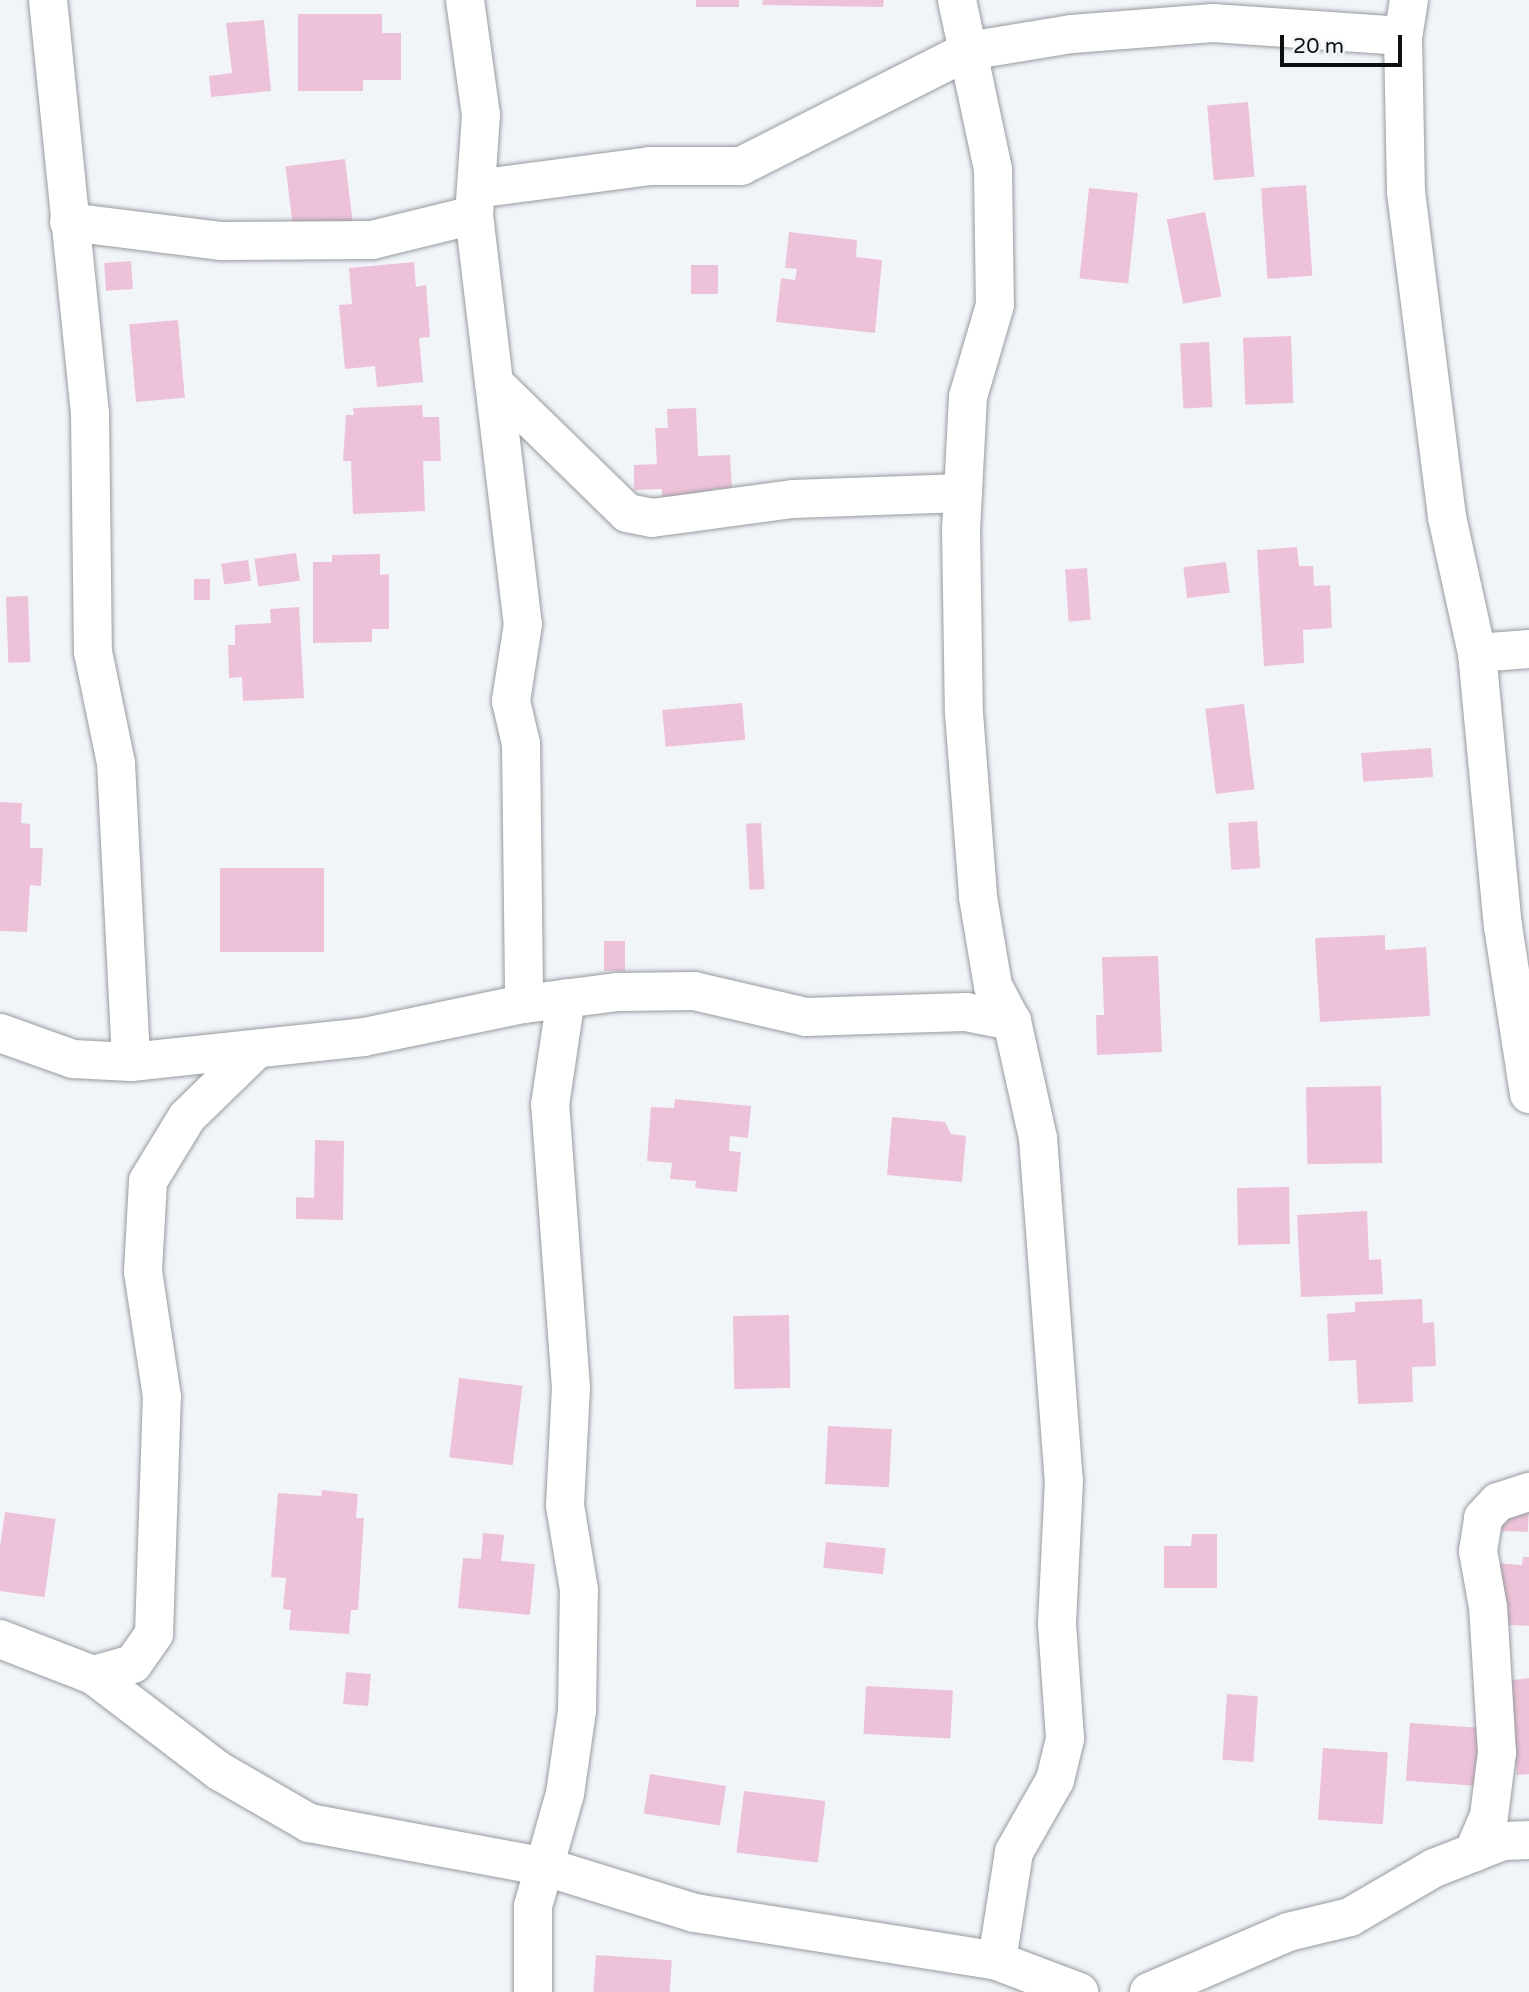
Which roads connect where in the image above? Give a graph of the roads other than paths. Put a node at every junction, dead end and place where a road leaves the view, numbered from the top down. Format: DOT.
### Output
graph roads {
  1 [pos="48,0"];
  2 [pos="465,0"];
  3 [pos="957,0"];
  4 [pos="1406,18"];
  5 [pos="968,51"];
  6 [pos="475,202"];
  7 [pos="69,222"];
  8 [pos="495,383"];
  9 [pos="963,493"];
  10 [pos="1529,649"];
  11 [pos="1477,653"];
  12 [pos="566,998"];
  13 [pos="524,1004"];
  14 [pos="1012,1021"];
  15 [pos="0,1033"];
  16 [pos="257,1049"];
  17 [pos="131,1062"];
  18 [pos="1529,1094"];
  19 [pos="1529,1492"];
  20 [pos="0,1639"];
  21 [pos="93,1675"];
  22 [pos="1529,1840"];
  23 [pos="1473,1853"];
  24 [pos="546,1867"];
  25 [pos="997,1961"];
  26 [pos="533,1992"];
  27 [pos="1079,1992"];
  28 [pos="1149,1992"];
  1 -- 7 [label="street"];
  2 -- 6 [label="street"];
  3 -- 5 [label="street"];
  4 -- 5 [label="street"];
  4 -- 11 [label="street"];
  5 -- 6 [label="street"];
  5 -- 9 [label="street"];
  6 -- 7 [label="street"];
  6 -- 8 [label="street"];
  7 -- 17 [label="street"];
  8 -- 9 [label="street"];
  8 -- 13 [label="street"];
  9 -- 14 [label="street"];
  10 -- 11 [label="street"];
  11 -- 18 [label="street"];
  12 -- 13 [label="street"];
  12 -- 14 [label="street"];
  12 -- 24 [label="street"];
  13 -- 16 [label="street"];
  14 -- 25 [label="street"];
  15 -- 17 [label="street"];
  16 -- 17 [label="street"];
  16 -- 21 [label="street"];
  19 -- 23 [label="street"];
  20 -- 21 [label="street"];
  21 -- 24 [label="street"];
  22 -- 23 [label="street"];
  23 -- 28 [label="street"];
  24 -- 25 [label="street"];
  24 -- 26 [label="street"];
  25 -- 27 [label="street"];
}
